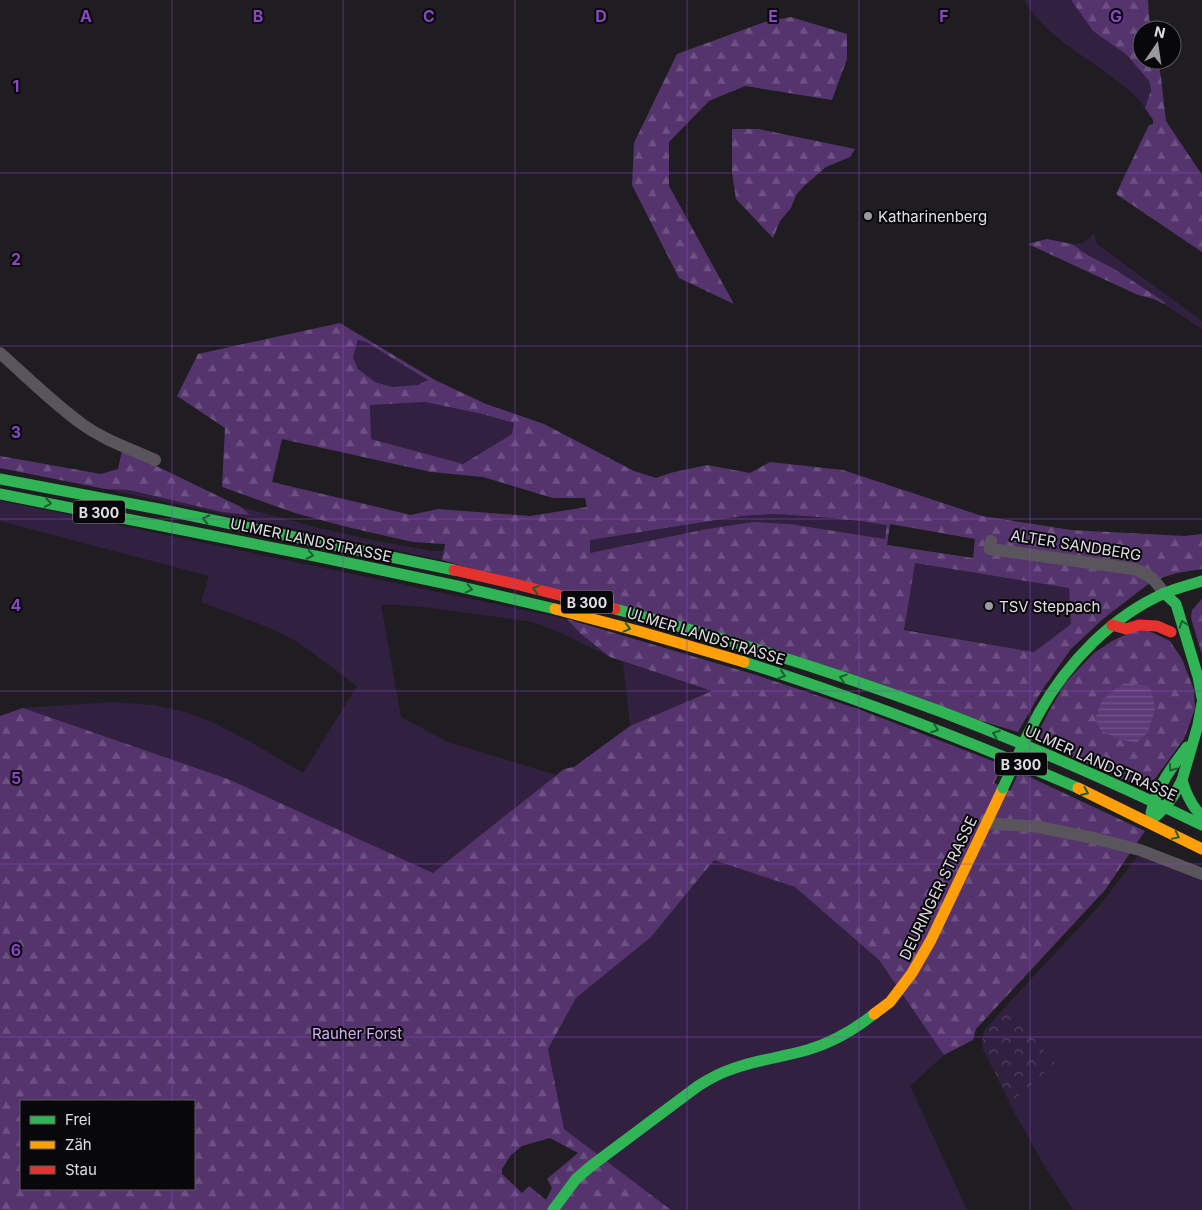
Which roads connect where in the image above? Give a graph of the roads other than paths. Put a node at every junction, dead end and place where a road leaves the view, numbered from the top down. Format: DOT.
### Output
graph roads {
  1 [pos="0,352"];
  2 [pos="155,460"];
  3 [pos="0,479"];
  4 [pos="0,494"];
  5 [pos="991,540"];
  6 [pos="1202,582"];
  7 [pos="1162,590"];
  8 [pos="1112,625"];
  9 [pos="1171,632"];
  10 [pos="1192,660"];
  11 [pos="1202,698"];
  12 [pos="1202,703"];
  13 [pos="1194,737"];
  14 [pos="1182,780"];
  15 [pos="1153,802"];
  16 [pos="1165,807"];
  17 [pos="1202,816"];
  18 [pos="986,823"];
  19 [pos="1149,823"];
  20 [pos="1202,825"];
  21 [pos="1202,848"];
  22 [pos="1202,874"];
  23 [pos="553,1210"];
  1 -- 2 [label="street"];
  15 -- 3 [label="main road, ULMER LANDSTRASSE / B 300, one-way"];
  4 -- 19 [label="main road, ULMER LANDSTRASSE / B 300, one-way"];
  5 -- 7 [label="street, ALTER SANDBERG"];
  6 -- 7 [label="main road, DEURINGER STRASSE"];
  7 -- 8 [label="main road, DEURINGER STRASSE"];
  7 -- 9 [label="main road"];
  10 -- 7 [label="main road, one-way"];
  8 -- 9 [label="main road"];
  8 -- 18 [label="main road, DEURINGER STRASSE, bridge"];
  9 -- 10 [label="main road"];
  10 -- 11 [label="main road"];
  12 -- 13 [label="main road"];
  13 -- 14 [label="main road"];
  13 -- 15 [label="main road, one-way"];
  14 -- 16 [label="main road"];
  14 -- 17 [label="main road"];
  15 -- 16 [label="main road, ULMER LANDSTRASSE / B 300"];
  15 -- 19 [label="main road"];
  16 -- 19 [label="main road"];
  16 -- 20 [label="main road, ULMER LANDSTRASSE / B 300"];
  18 -- 22 [label="street"];
  18 -- 23 [label="main road, DEURINGER STRASSE"];
  19 -- 21 [label="main road, ULMER LANDSTRASSE / B 300, one-way"];
}
